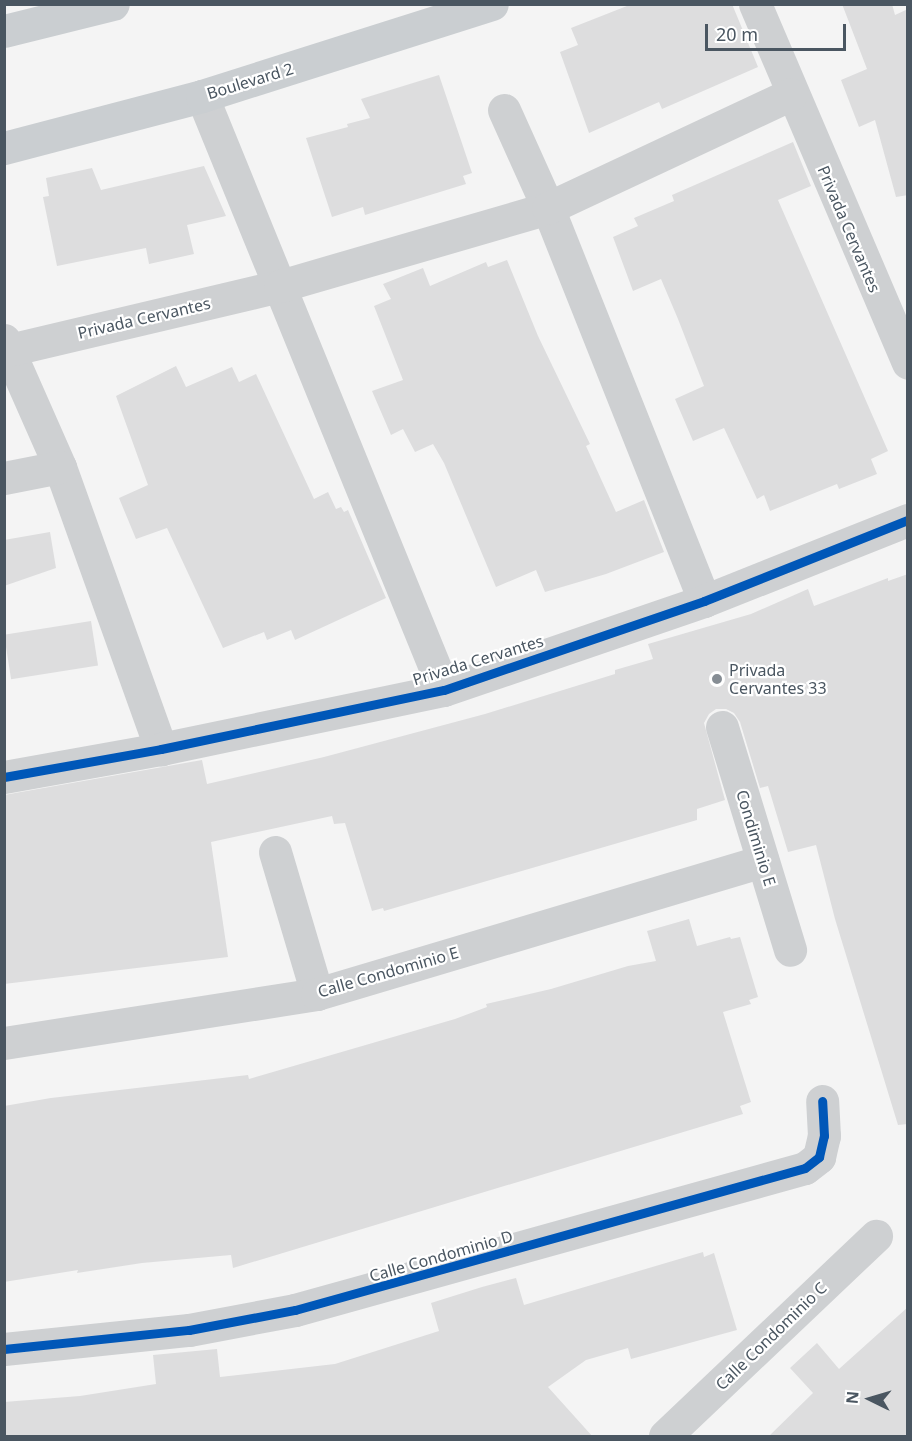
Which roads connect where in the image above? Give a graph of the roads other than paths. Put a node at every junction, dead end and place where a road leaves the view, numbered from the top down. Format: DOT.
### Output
graph roads {
  1 [pos="113,4"];
  2 [pos="492,4"];
  3 [pos="755,4"];
  4 [pos="4,31"];
  5 [pos="791,94"];
  6 [pos="202,96"];
  7 [pos="504,110"];
  8 [pos="4,148"];
  9 [pos="548,207"];
  10 [pos="280,286"];
  11 [pos="7,345"];
  12 [pos="908,363"];
  13 [pos="60,467"];
  14 [pos="4,478"];
  15 [pos="908,520"];
  16 [pos="704,601"];
  17 [pos="444,690"];
  18 [pos="722,727"];
  19 [pos="161,749"];
  20 [pos="4,777"];
  21 [pos="275,852"];
  22 [pos="763,861"];
  23 [pos="790,950"];
  24 [pos="317,994"];
  25 [pos="4,1043"];
  26 [pos="822,1101"];
  27 [pos="876,1236"];
  28 [pos="4,1349"];
  29 [pos="665,1437"];
  1 -- 4 [label="main road"];
  2 -- 6 [label="main road, Boulevard 2"];
  3 -- 5 [label="street, Privada Cervantes"];
  5 -- 9 [label="street, Privada Cervantes"];
  5 -- 12 [label="street, Privada Cervantes"];
  6 -- 8 [label="main road, Boulevard 2"];
  6 -- 10 [label="street, Privada Cervantes"];
  7 -- 9 [label="street"];
  9 -- 10 [label="street, Privada Cervantes"];
  9 -- 16 [label="street"];
  10 -- 11 [label="street, Privada Cervantes"];
  10 -- 17 [label="street, Privada Cervantes"];
  11 -- 13 [label="street, Privada Cervantes"];
  13 -- 14 [label="street"];
  13 -- 19 [label="street, Privada Cervantes"];
  15 -- 16 [label="street, Privada Cervantes"];
  16 -- 17 [label="street, Privada Cervantes"];
  17 -- 19 [label="street, Privada Cervantes"];
  18 -- 22 [label="street, Condiminio E"];
  19 -- 20 [label="street, Privada Cervantes"];
  21 -- 24 [label="street"];
  22 -- 23 [label="street, Condiminio E"];
  22 -- 24 [label="street, Calle Condominio E"];
  24 -- 25 [label="street, Calle Condominio E"];
  26 -- 28 [label="street, Calle Condominio D"];
  27 -- 29 [label="street, Calle Condominio C"];
}
